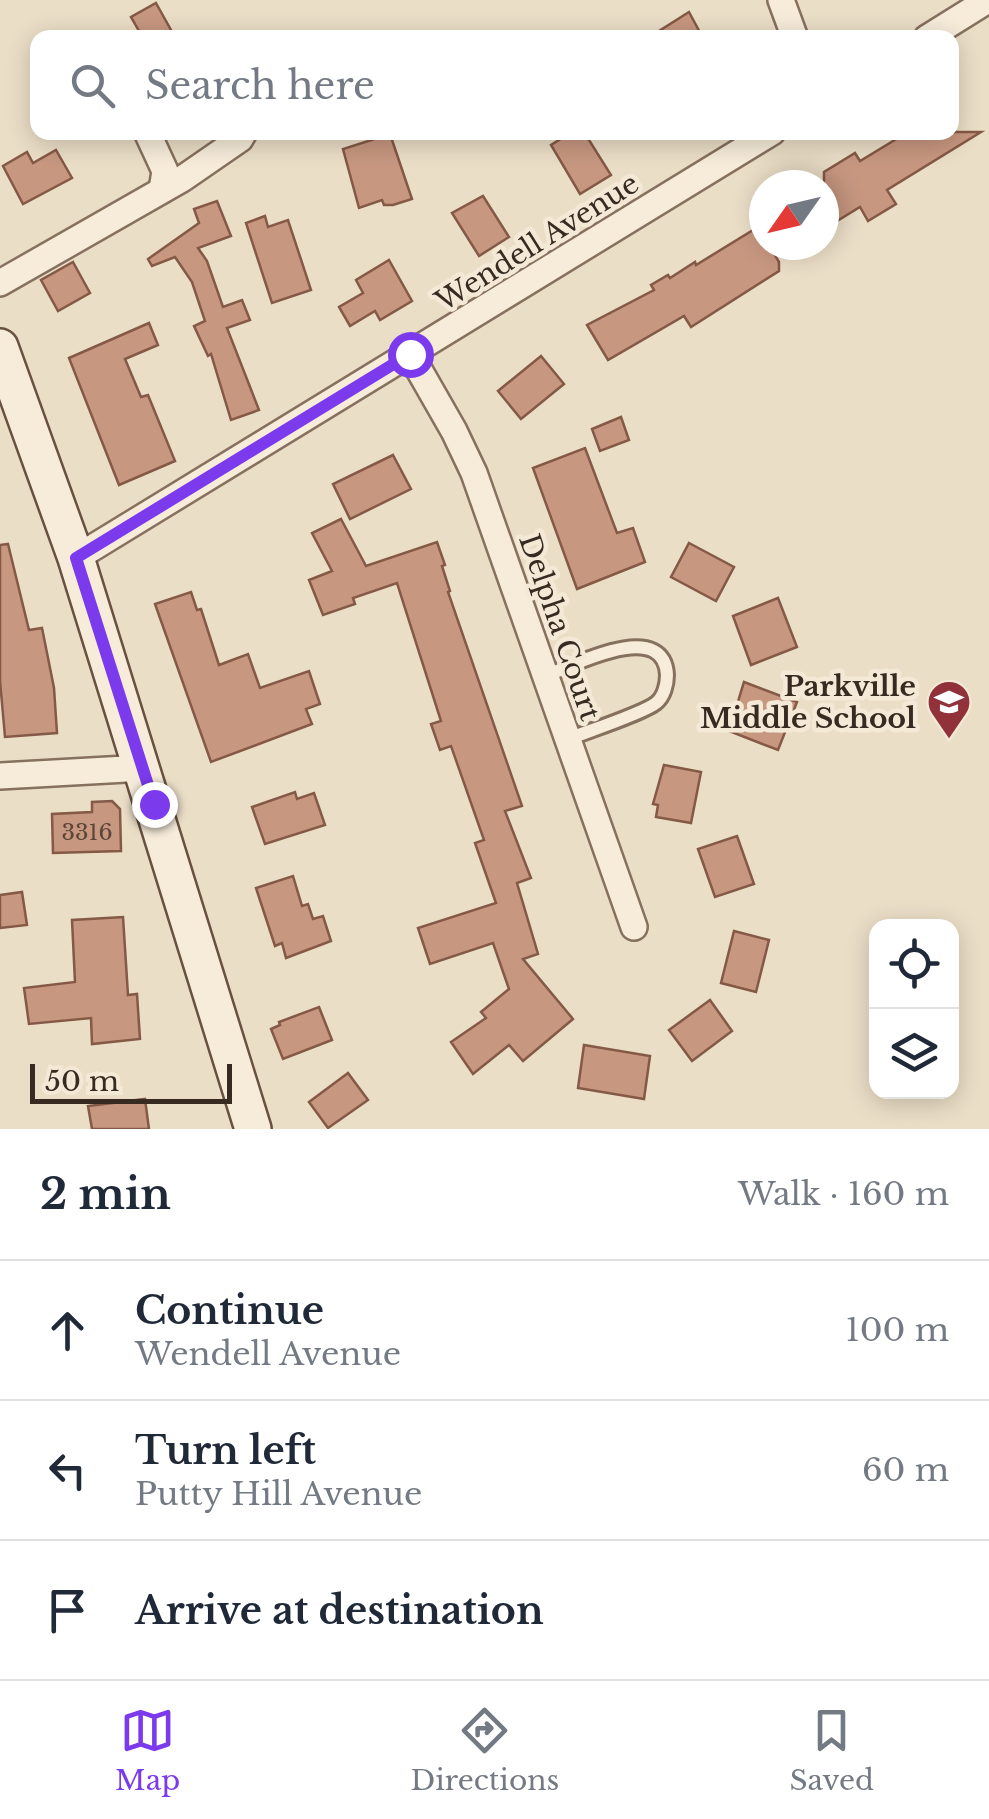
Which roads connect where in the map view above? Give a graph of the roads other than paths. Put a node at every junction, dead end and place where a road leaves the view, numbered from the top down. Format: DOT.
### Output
graph roads {
  1 [pos="781,0"];
  2 [pos="988,0"];
  3 [pos="792,30"];
  4 [pos="940,30"];
  5 [pos="151,140"];
  6 [pos="238,140"];
  7 [pos="759,140"];
  8 [pos="162,190"];
  9 [pos="0,282"];
  10 [pos="0,347"];
  11 [pos="410,354"];
  12 [pos="76,558"];
  13 [pos="546,676"];
  14 [pos="568,739"];
  15 [pos="144,768"];
  16 [pos="0,776"];
  17 [pos="634,927"];
  18 [pos="253,1129"];
  1 -- 3 [label="street"];
  2 -- 4 [label="street"];
  5 -- 8 [label="street"];
  6 -- 8 [label="street"];
  7 -- 11 [label="street, Wendell Avenue"];
  8 -- 9 [label="street"];
  10 -- 12 [label="main road"];
  11 -- 12 [label="street, Wendell Avenue"];
  11 -- 13 [label="street, Delpha Court"];
  12 -- 15 [label="main road"];
  13 -- 14 [label="street, Delpha Court"];
  13 -- 14 [label="lane"];
  14 -- 17 [label="street, Delpha Court"];
  15 -- 16 [label="street"];
  15 -- 18 [label="main road"];
}
